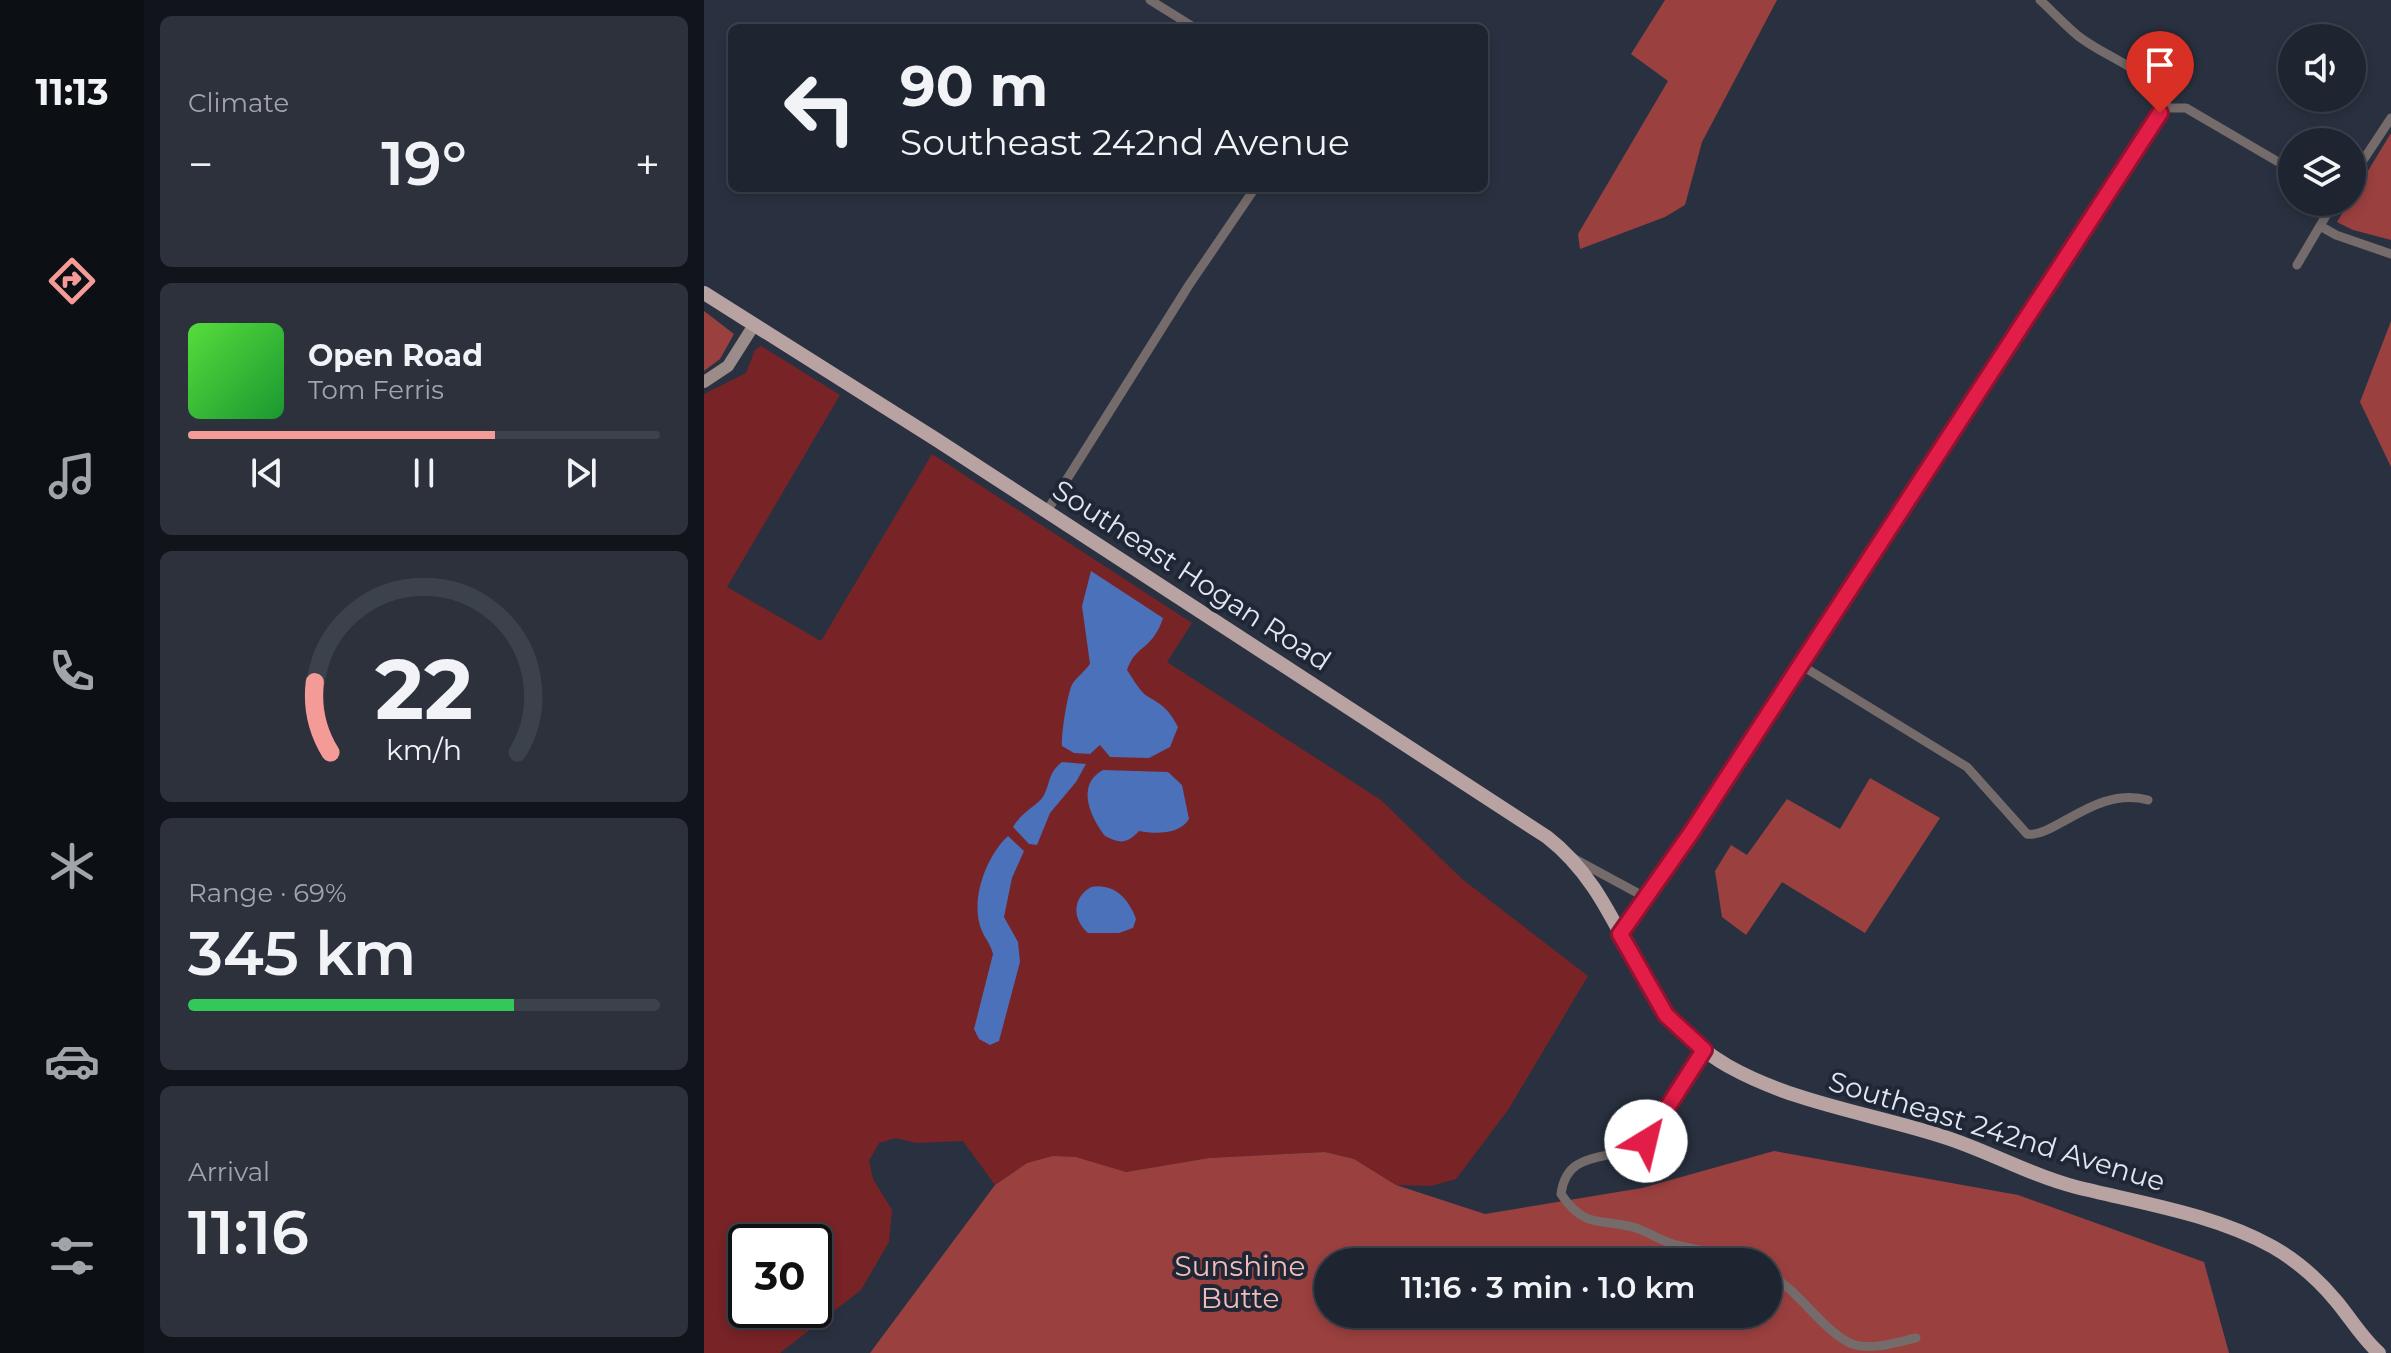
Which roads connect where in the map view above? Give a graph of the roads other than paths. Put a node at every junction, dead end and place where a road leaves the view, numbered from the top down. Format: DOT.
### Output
graph roads {
  1 [pos="1150,0"];
  2 [pos="2040,0"];
  3 [pos="1189,24"];
  4 [pos="2168,108"];
  5 [pos="2391,118"];
  6 [pos="2366,156"];
  7 [pos="2278,162"];
  8 [pos="1252,192"];
  9 [pos="2327,216"];
  10 [pos="2322,227"];
  11 [pos="2391,254"];
  12 [pos="2297,265"];
  13 [pos="704,293"];
  14 [pos="754,325"];
  15 [pos="704,382"];
  16 [pos="1047,511"];
  17 [pos="1799,664"];
  18 [pos="2148,800"];
  19 [pos="1568,856"];
  20 [pos="1643,896"];
  21 [pos="1620,934"];
  22 [pos="1704,1050"];
  23 [pos="1693,1248"];
  24 [pos="1782,1282"];
  25 [pos="1916,1338"];
  26 [pos="2379,1353"];
  1 -- 3 [label="street"];
  2 -- 4 [label="street"];
  4 -- 7 [label="street"];
  4 -- 17 [label="street"];
  5 -- 6 [label="street"];
  8 -- 16 [label="street"];
  9 -- 10 [label="street"];
  10 -- 11 [label="street"];
  10 -- 12 [label="street"];
  13 -- 14 [label="main road, Southeast Hogan Road"];
  14 -- 15 [label="main road"];
  14 -- 16 [label="main road, Southeast Hogan Road"];
  16 -- 19 [label="main road, Southeast Hogan Road"];
  17 -- 18 [label="street"];
  17 -- 20 [label="street"];
  19 -- 20 [label="street"];
  19 -- 21 [label="main road, Southeast Hogan Road"];
  20 -- 21 [label="street"];
  21 -- 22 [label="main road, Southeast 242nd Avenue"];
  22 -- 23 [label="street"];
  22 -- 26 [label="main road, Southeast 242nd Avenue"];
  24 -- 25 [label="street"];
}
